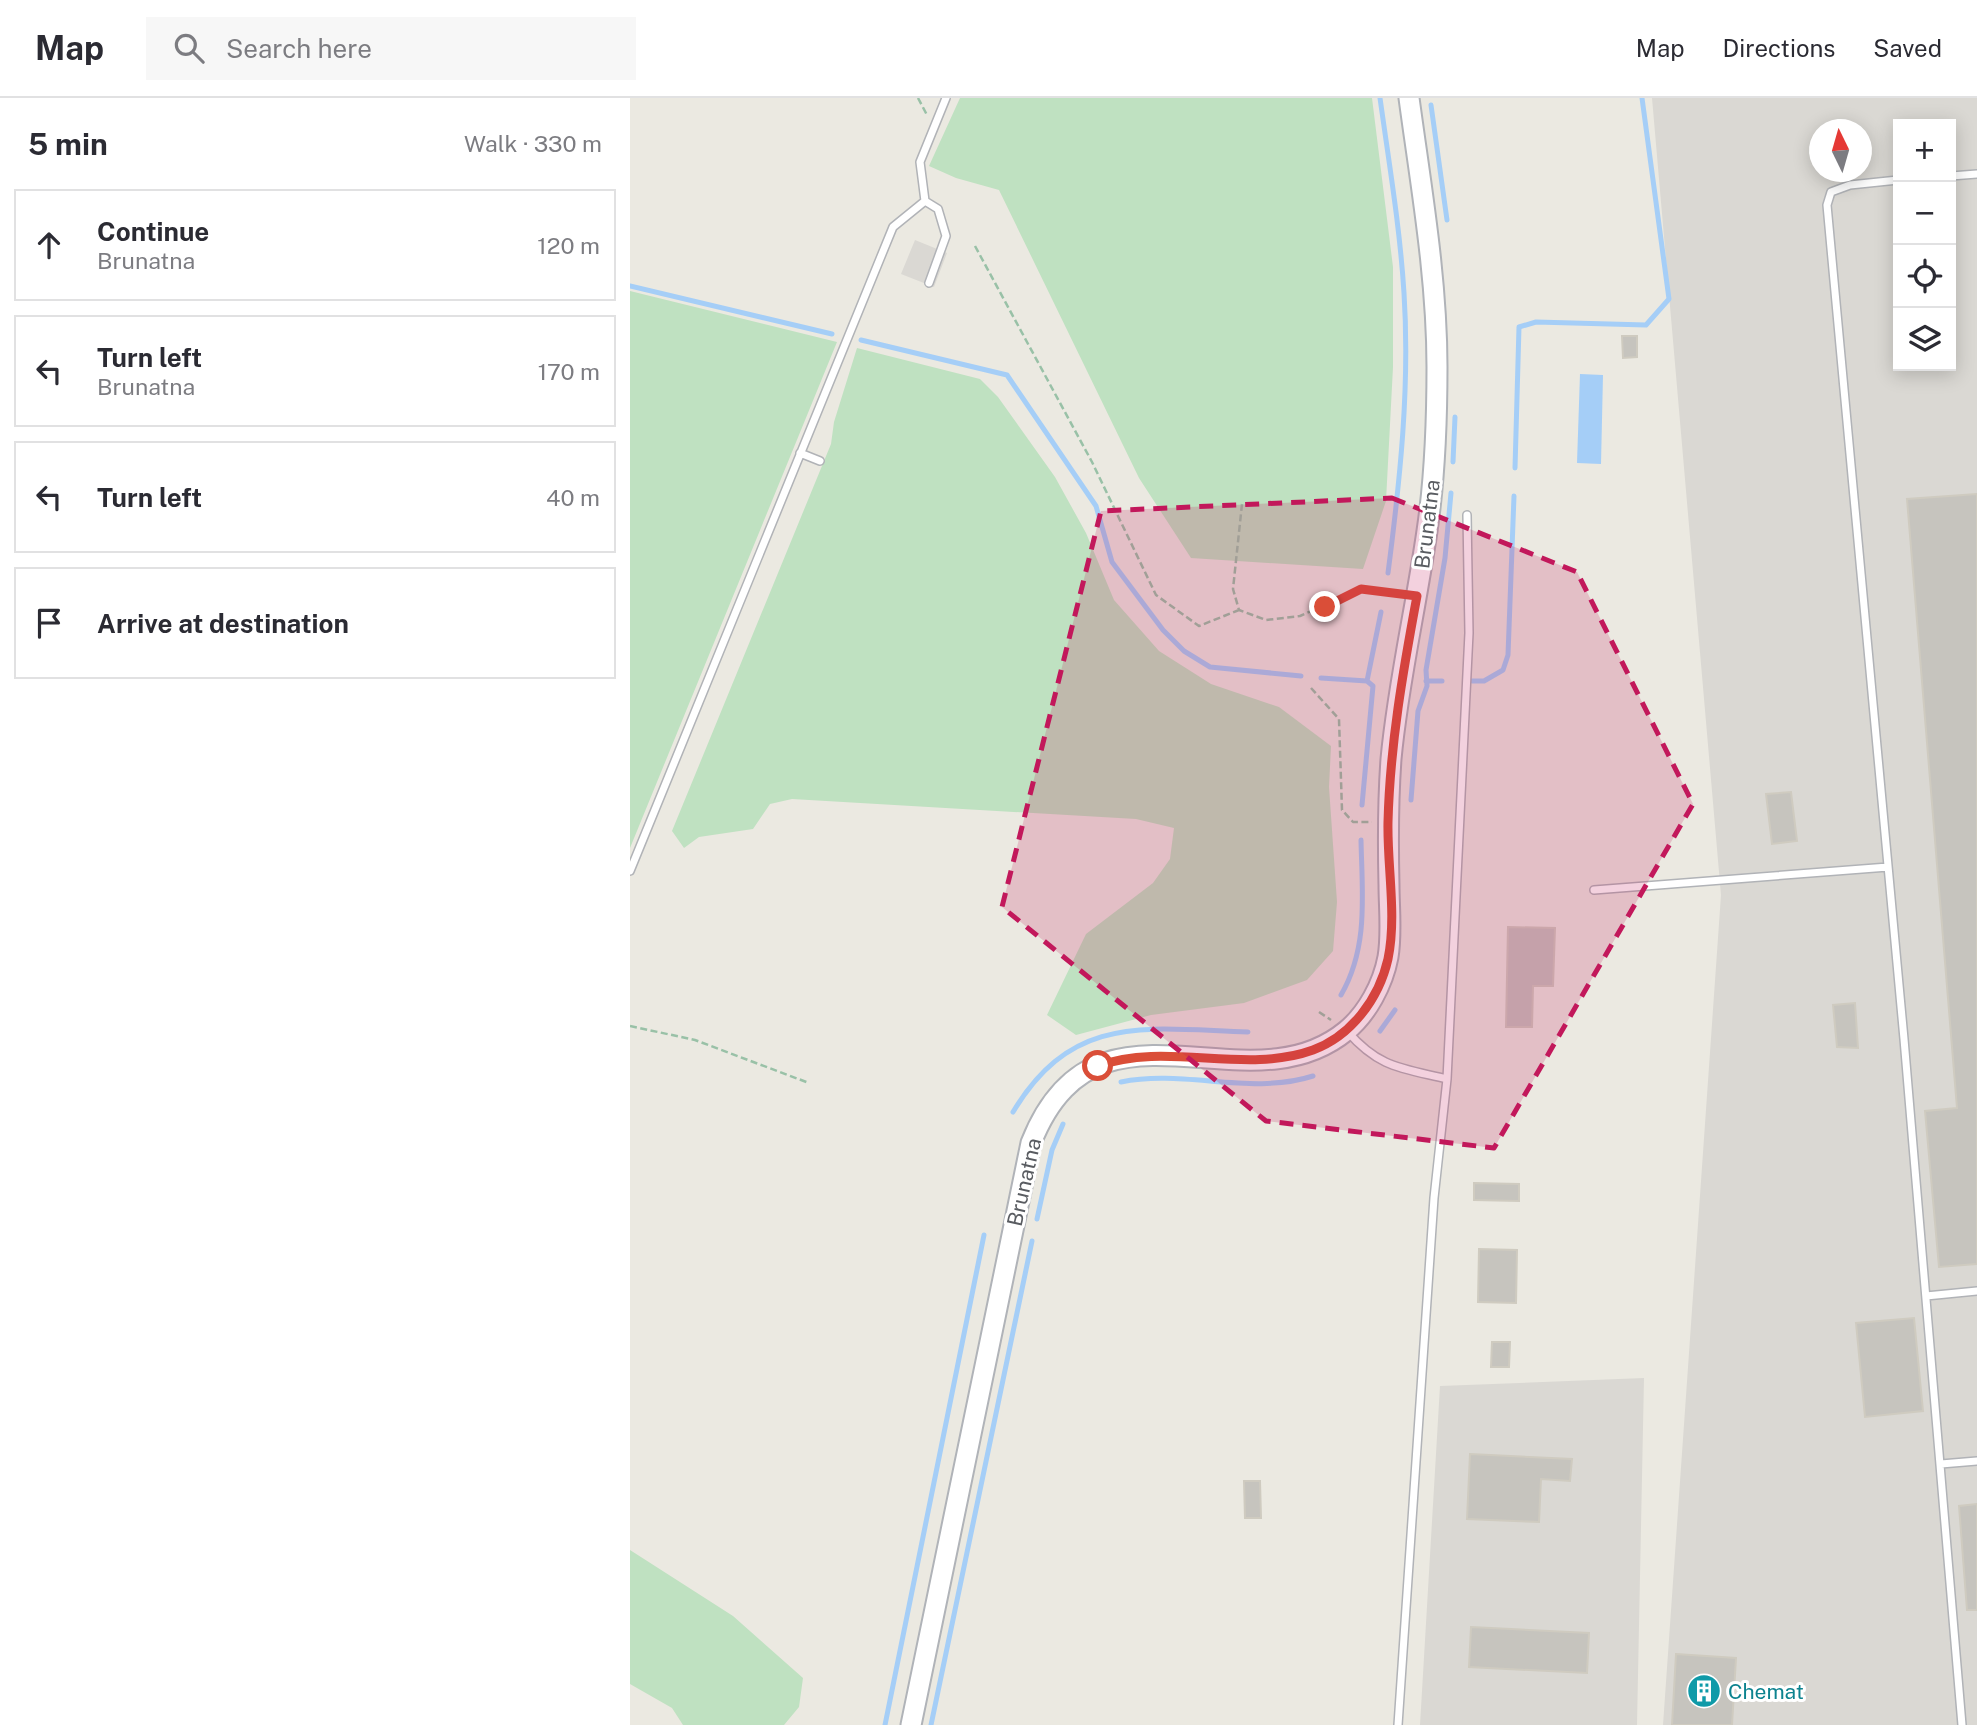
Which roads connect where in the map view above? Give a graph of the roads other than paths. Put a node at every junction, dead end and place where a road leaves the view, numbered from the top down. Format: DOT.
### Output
graph roads {
  1 [pos="946,98"];
  2 [pos="1409,98"];
  3 [pos="1977,173"];
  4 [pos="1956,175"];
  5 [pos="1893,181"];
  6 [pos="925,201"];
  7 [pos="929,283"];
  8 [pos="800,453"];
  9 [pos="820,461"];
  10 [pos="1467,515"];
  11 [pos="1888,867"];
  12 [pos="630,870"];
  13 [pos="1594,890"];
  14 [pos="1337,1026"];
  15 [pos="1447,1079"];
  16 [pos="1977,1291"];
  17 [pos="1926,1296"];
  18 [pos="1977,1461"];
  19 [pos="1941,1464"];
  20 [pos="911,1725"];
  21 [pos="1398,1725"];
  22 [pos="1962,1725"];
  1 -- 6 [label="lane"];
  2 -- 14 [label="street, Brunatna"];
  3 -- 4 [label="lane"];
  5 -- 11 [label="lane"];
  6 -- 7 [label="lane"];
  6 -- 8 [label="lane"];
  8 -- 9 [label="lane"];
  8 -- 12 [label="lane"];
  10 -- 15 [label="lane"];
  11 -- 13 [label="lane"];
  11 -- 17 [label="lane"];
  14 -- 15 [label="lane"];
  14 -- 20 [label="street, Brunatna"];
  15 -- 21 [label="lane"];
  16 -- 17 [label="lane"];
  17 -- 19 [label="lane"];
  18 -- 19 [label="lane"];
  19 -- 22 [label="lane"];
}
